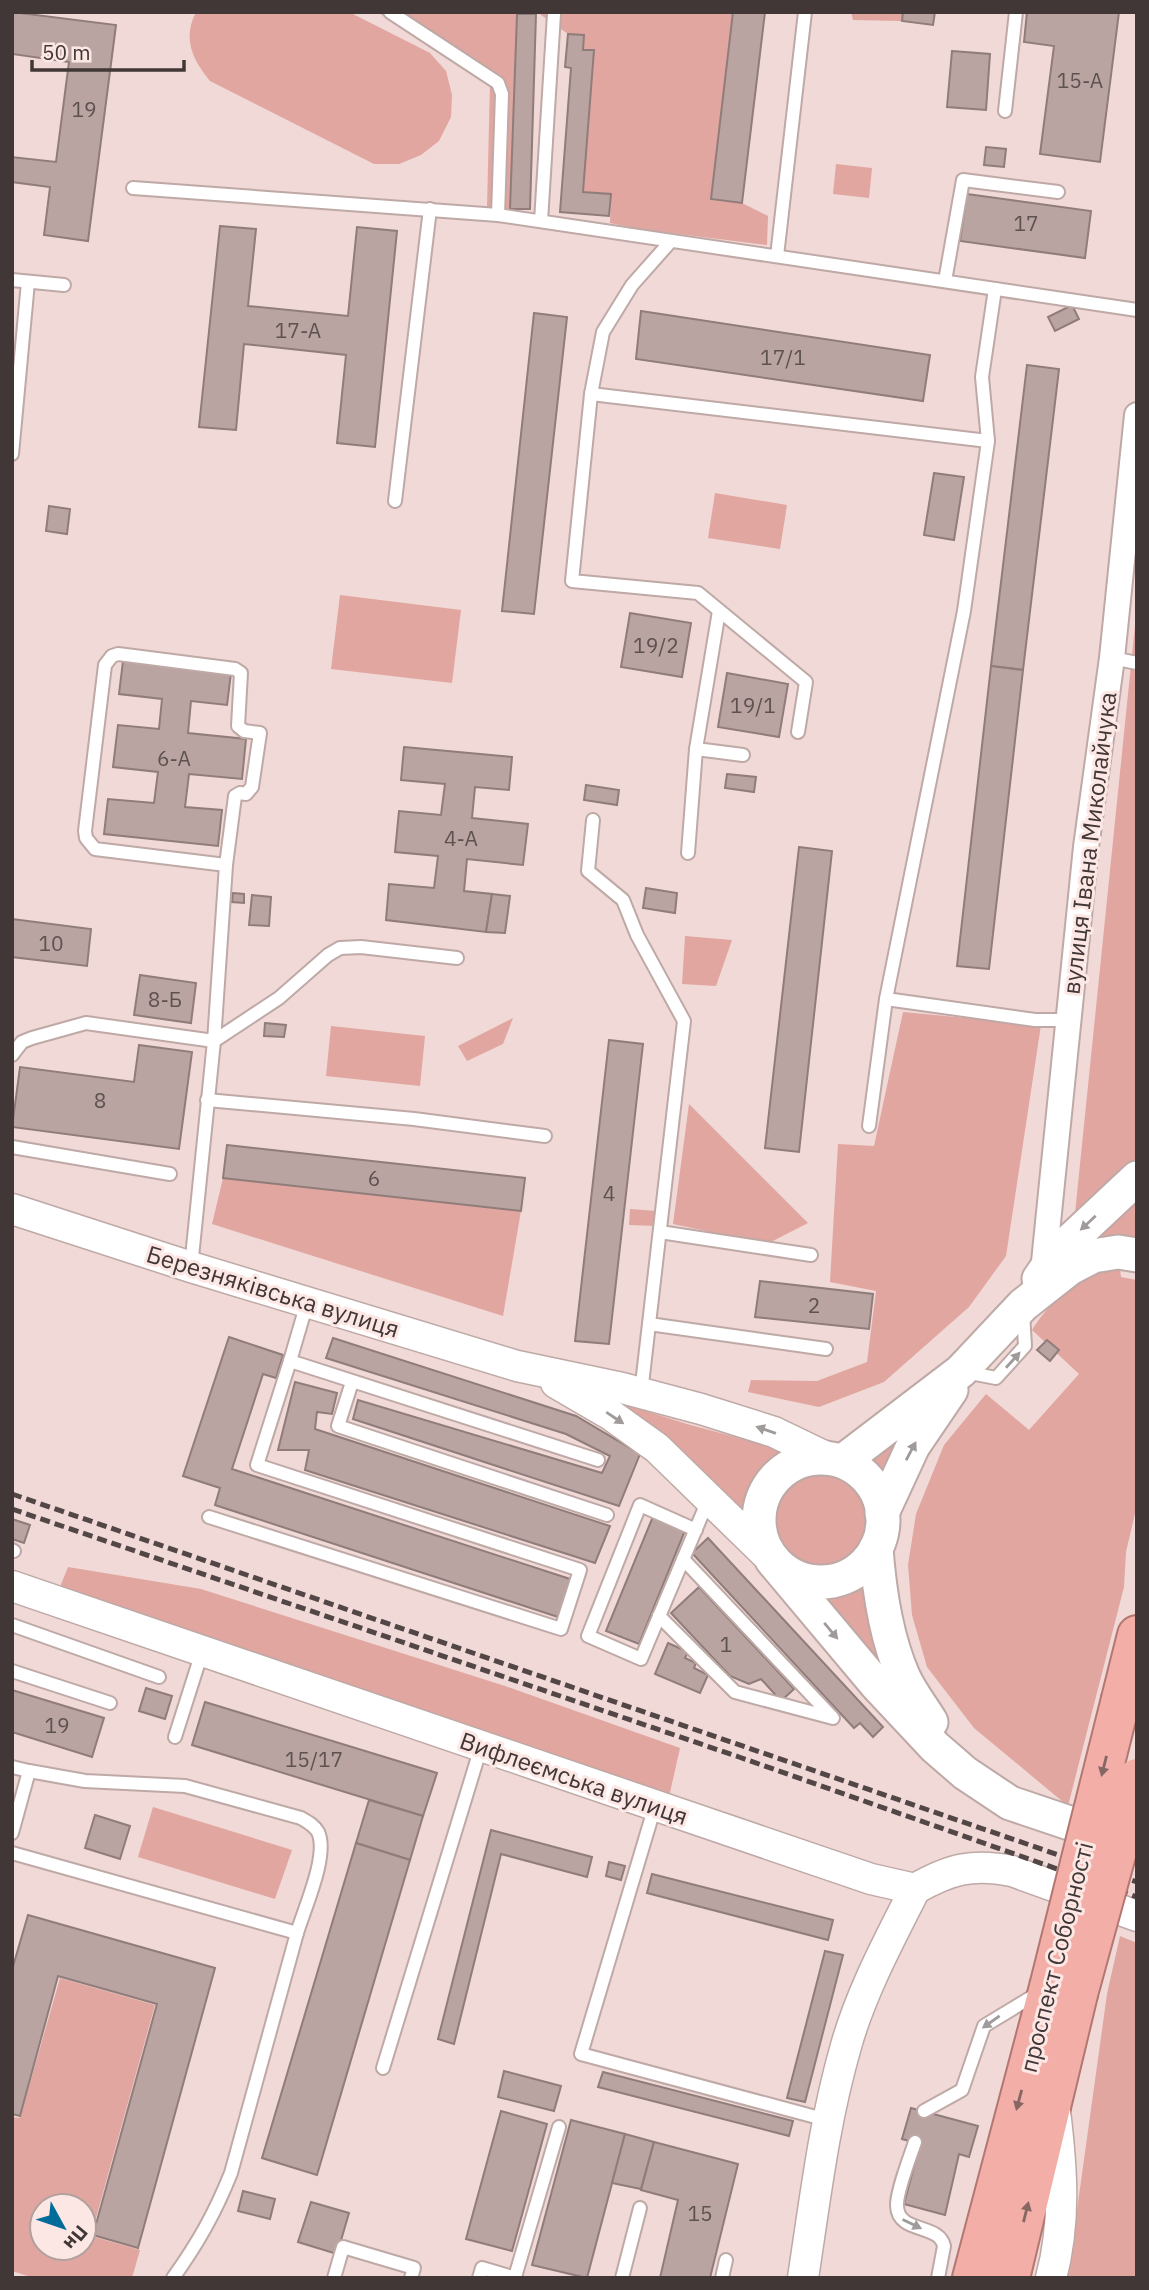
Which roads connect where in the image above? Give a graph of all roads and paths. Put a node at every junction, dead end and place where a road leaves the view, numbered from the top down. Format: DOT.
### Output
graph roads {
  1 [pos="390,12"];
  2 [pos="804,12"];
  3 [pos="1016,12"];
  4 [pos="554,14"];
  5 [pos="1005,111"];
  6 [pos="133,188"];
  7 [pos="1058,192"];
  8 [pos="430,209"];
  9 [pos="498,215"];
  10 [pos="541,221"];
  11 [pos="671,240"];
  12 [pos="777,256"];
  13 [pos="12,280"];
  14 [pos="945,281"];
  15 [pos="28,282"];
  16 [pos="64,285"];
  17 [pos="995,289"];
  18 [pos="1137,310"];
  19 [pos="591,394"];
  20 [pos="1137,415"];
  21 [pos="988,442"];
  22 [pos="12,454"];
  23 [pos="395,501"];
  24 [pos="719,611"];
  25 [pos="1112,657"];
  26 [pos="1137,663"];
  27 [pos="798,732"];
  28 [pos="696,749"];
  29 [pos="743,755"];
  30 [pos="593,820"];
  31 [pos="688,853"];
  32 [pos="226,865"];
  33 [pos="457,958"];
  34 [pos="886,999"];
  35 [pos="1069,1020"];
  36 [pos="214,1041"];
  37 [pos="12,1055"];
  38 [pos="207,1100"];
  39 [pos="869,1126"];
  40 [pos="545,1136"];
  41 [pos="12,1147"];
  42 [pos="170,1174"];
  43 [pos="1137,1178"];
  44 [pos="12,1209"];
  45 [pos="660,1232"];
  46 [pos="811,1255"];
  47 [pos="1137,1255"];
  48 [pos="191,1267"];
  49 [pos="1043,1272"];
  50 [pos="307,1302"];
  51 [pos="1023,1305"];
  52 [pos="649,1324"];
  53 [pos="826,1349"];
  54 [pos="290,1361"];
  55 [pos="534,1371"];
  56 [pos="961,1371"];
  57 [pos="352,1382"];
  58 [pos="641,1394"];
  59 [pos="598,1460"];
  60 [pos="836,1460"];
  61 [pos="709,1498"];
  62 [pos="883,1513"];
  63 [pos="607,1515"];
  64 [pos="209,1517"];
  65 [pos="696,1530"];
  66 [pos="876,1548"];
  67 [pos="683,1559"];
  68 [pos="772,1560"];
  69 [pos="12,1586"];
  70 [pos="659,1616"];
  71 [pos="12,1625"];
  72 [pos="1137,1635"];
  73 [pos="202,1653"];
  74 [pos="12,1671"];
  75 [pos="159,1677"];
  76 [pos="110,1703"];
  77 [pos="175,1737"];
  78 [pos="481,1746"];
  79 [pos="12,1767"];
  80 [pos="29,1771"];
  81 [pos="1137,1778"];
  82 [pos="655,1805"];
  83 [pos="1041,1812"];
  84 [pos="12,1833"];
  85 [pos="1137,1846"];
  86 [pos="12,1853"];
  87 [pos="915,1889"];
  88 [pos="1137,1916"];
  89 [pos="297,1933"];
  90 [pos="1064,1990"];
  91 [pos="383,2068"];
  92 [pos="1054,2102"];
  93 [pos="924,2111"];
  94 [pos="827,2120"];
  95 [pos="559,2127"];
  96 [pos="915,2142"];
  97 [pos="640,2208"];
  98 [pos="726,2260"];
  99 [pos="173,2278"];
  100 [pos="334,2278"];
  101 [pos="411,2278"];
  102 [pos="479,2278"];
  103 [pos="516,2278"];
  104 [pos="622,2278"];
  105 [pos="722,2278"];
  106 [pos="803,2278"];
  107 [pos="937,2278"];
  108 [pos="972,2278"];
  109 [pos="1010,2278"];
  110 [pos="1051,2278"];
  1 -- 9 [label="lane"];
  2 -- 12 [label="lane"];
  3 -- 5 [label="lane"];
  4 -- 10 [label="lane"];
  6 -- 8 [label="lane"];
  7 -- 14 [label="lane"];
  8 -- 9 [label="lane"];
  8 -- 23 [label="lane"];
  9 -- 10 [label="lane"];
  10 -- 11 [label="lane"];
  11 -- 12 [label="lane"];
  11 -- 19 [label="lane"];
  12 -- 14 [label="lane"];
  13 -- 15 [label="lane"];
  14 -- 17 [label="lane"];
  15 -- 16 [label="lane"];
  15 -- 22 [label="lane"];
  17 -- 18 [label="lane"];
  17 -- 21 [label="lane"];
  19 -- 21 [label="lane"];
  19 -- 24 [label="lane"];
  20 -- 25 [label="street, вулиця Івана Миколайчука"];
  21 -- 34 [label="lane"];
  24 -- 27 [label="lane"];
  24 -- 28 [label="lane"];
  25 -- 26 [label="lane"];
  25 -- 35 [label="street, вулиця Івана Миколайчука"];
  28 -- 29 [label="lane"];
  28 -- 31 [label="lane"];
  30 -- 45 [label="lane"];
  32 -- 32 [label="lane"];
  32 -- 36 [label="lane"];
  33 -- 36 [label="lane"];
  34 -- 35 [label="lane"];
  34 -- 39 [label="lane"];
  35 -- 49 [label="street, вулиця Івана Миколайчука"];
  36 -- 37 [label="lane"];
  36 -- 38 [label="lane"];
  38 -- 40 [label="lane"];
  38 -- 48 [label="lane"];
  41 -- 42 [label="lane"];
  43 -- 49 [label="main road, вулиця Івана Миколайчука, one-way"];
  44 -- 48 [label="street, Березняківська вулиця"];
  45 -- 46 [label="lane"];
  45 -- 52 [label="lane"];
  47 -- 51 [label="main road, вулиця Івана Миколайчука"];
  48 -- 50 [label="street, Березняківська вулиця"];
  49 -- 51 [label="main road, вулиця Івана Миколайчука"];
  50 -- 54 [label="lane"];
  50 -- 55 [label="street, Березняківська вулиця"];
  51 -- 56 [label="main road, вулиця Івана Миколайчука"];
  52 -- 53 [label="lane"];
  52 -- 58 [label="lane"];
  54 -- 57 [label="lane"];
  54 -- 64 [label="lane"];
  55 -- 58 [label="street, Березняківська вулиця"];
  55 -- 61 [label="street, Березняківська вулиця, one-way"];
  56 -- 60 [label="main road, вулиця Івана Миколайчука"];
  62 -- 56 [label="main road, вулиця Івана Миколайчука, one-way"];
  57 -- 59 [label="lane"];
  57 -- 63 [label="lane"];
  60 -- 58 [label="street, Березняківська вулиця, one-way"];
  60 -- 62 [label="main road"];
  60 -- 68 [label="main road"];
  61 -- 65 [label="lane"];
  61 -- 68 [label="street, Березняківська вулиця"];
  62 -- 66 [label="main road"];
  65 -- 67 [label="lane"];
  65 -- 70 [label="lane"];
  66 -- 68 [label="main road"];
  66 -- 83 [label="main road"];
  67 -- 70 [label="lane"];
  67 -- 70 [label="lane"];
  68 -- 83 [label="main road, one-way"];
  69 -- 73 [label="street, Вифлеємська вулиця"];
  71 -- 75 [label="lane"];
  72 -- 90 [label="highway, проспект Соборності, one-way, bridge"];
  73 -- 77 [label="lane"];
  73 -- 78 [label="street, Вифлеємська вулиця"];
  74 -- 76 [label="lane"];
  78 -- 82 [label="street, Вифлеємська вулиця"];
  78 -- 91 [label="lane"];
  79 -- 80 [label="lane"];
  80 -- 84 [label="lane"];
  80 -- 89 [label="lane"];
  81 -- 90 [label="highway, проспект Соборності, bridge"];
  82 -- 87 [label="street, Вифлеємська вулиця"];
  82 -- 94 [label="lane"];
  83 -- 85 [label="main road"];
  86 -- 89 [label="lane"];
  87 -- 88 [label="street"];
  87 -- 94 [label="street"];
  89 -- 99 [label="lane"];
  90 -- 92 [label="highway, проспект Соборності"];
  90 -- 93 [label="lane, one-way"];
  90 -- 108 [label="highway, проспект Соборності, one-way"];
  109 -- 92 [label="highway, проспект Соборності, one-way"];
  92 -- 110 [label="street"];
  94 -- 106 [label="street"];
  95 -- 103 [label="lane"];
  96 -- 107 [label="lane, one-way"];
  97 -- 104 [label="lane"];
  98 -- 105 [label="lane"];
  100 -- 101 [label="lane"];
  102 -- 103 [label="lane"];
}
